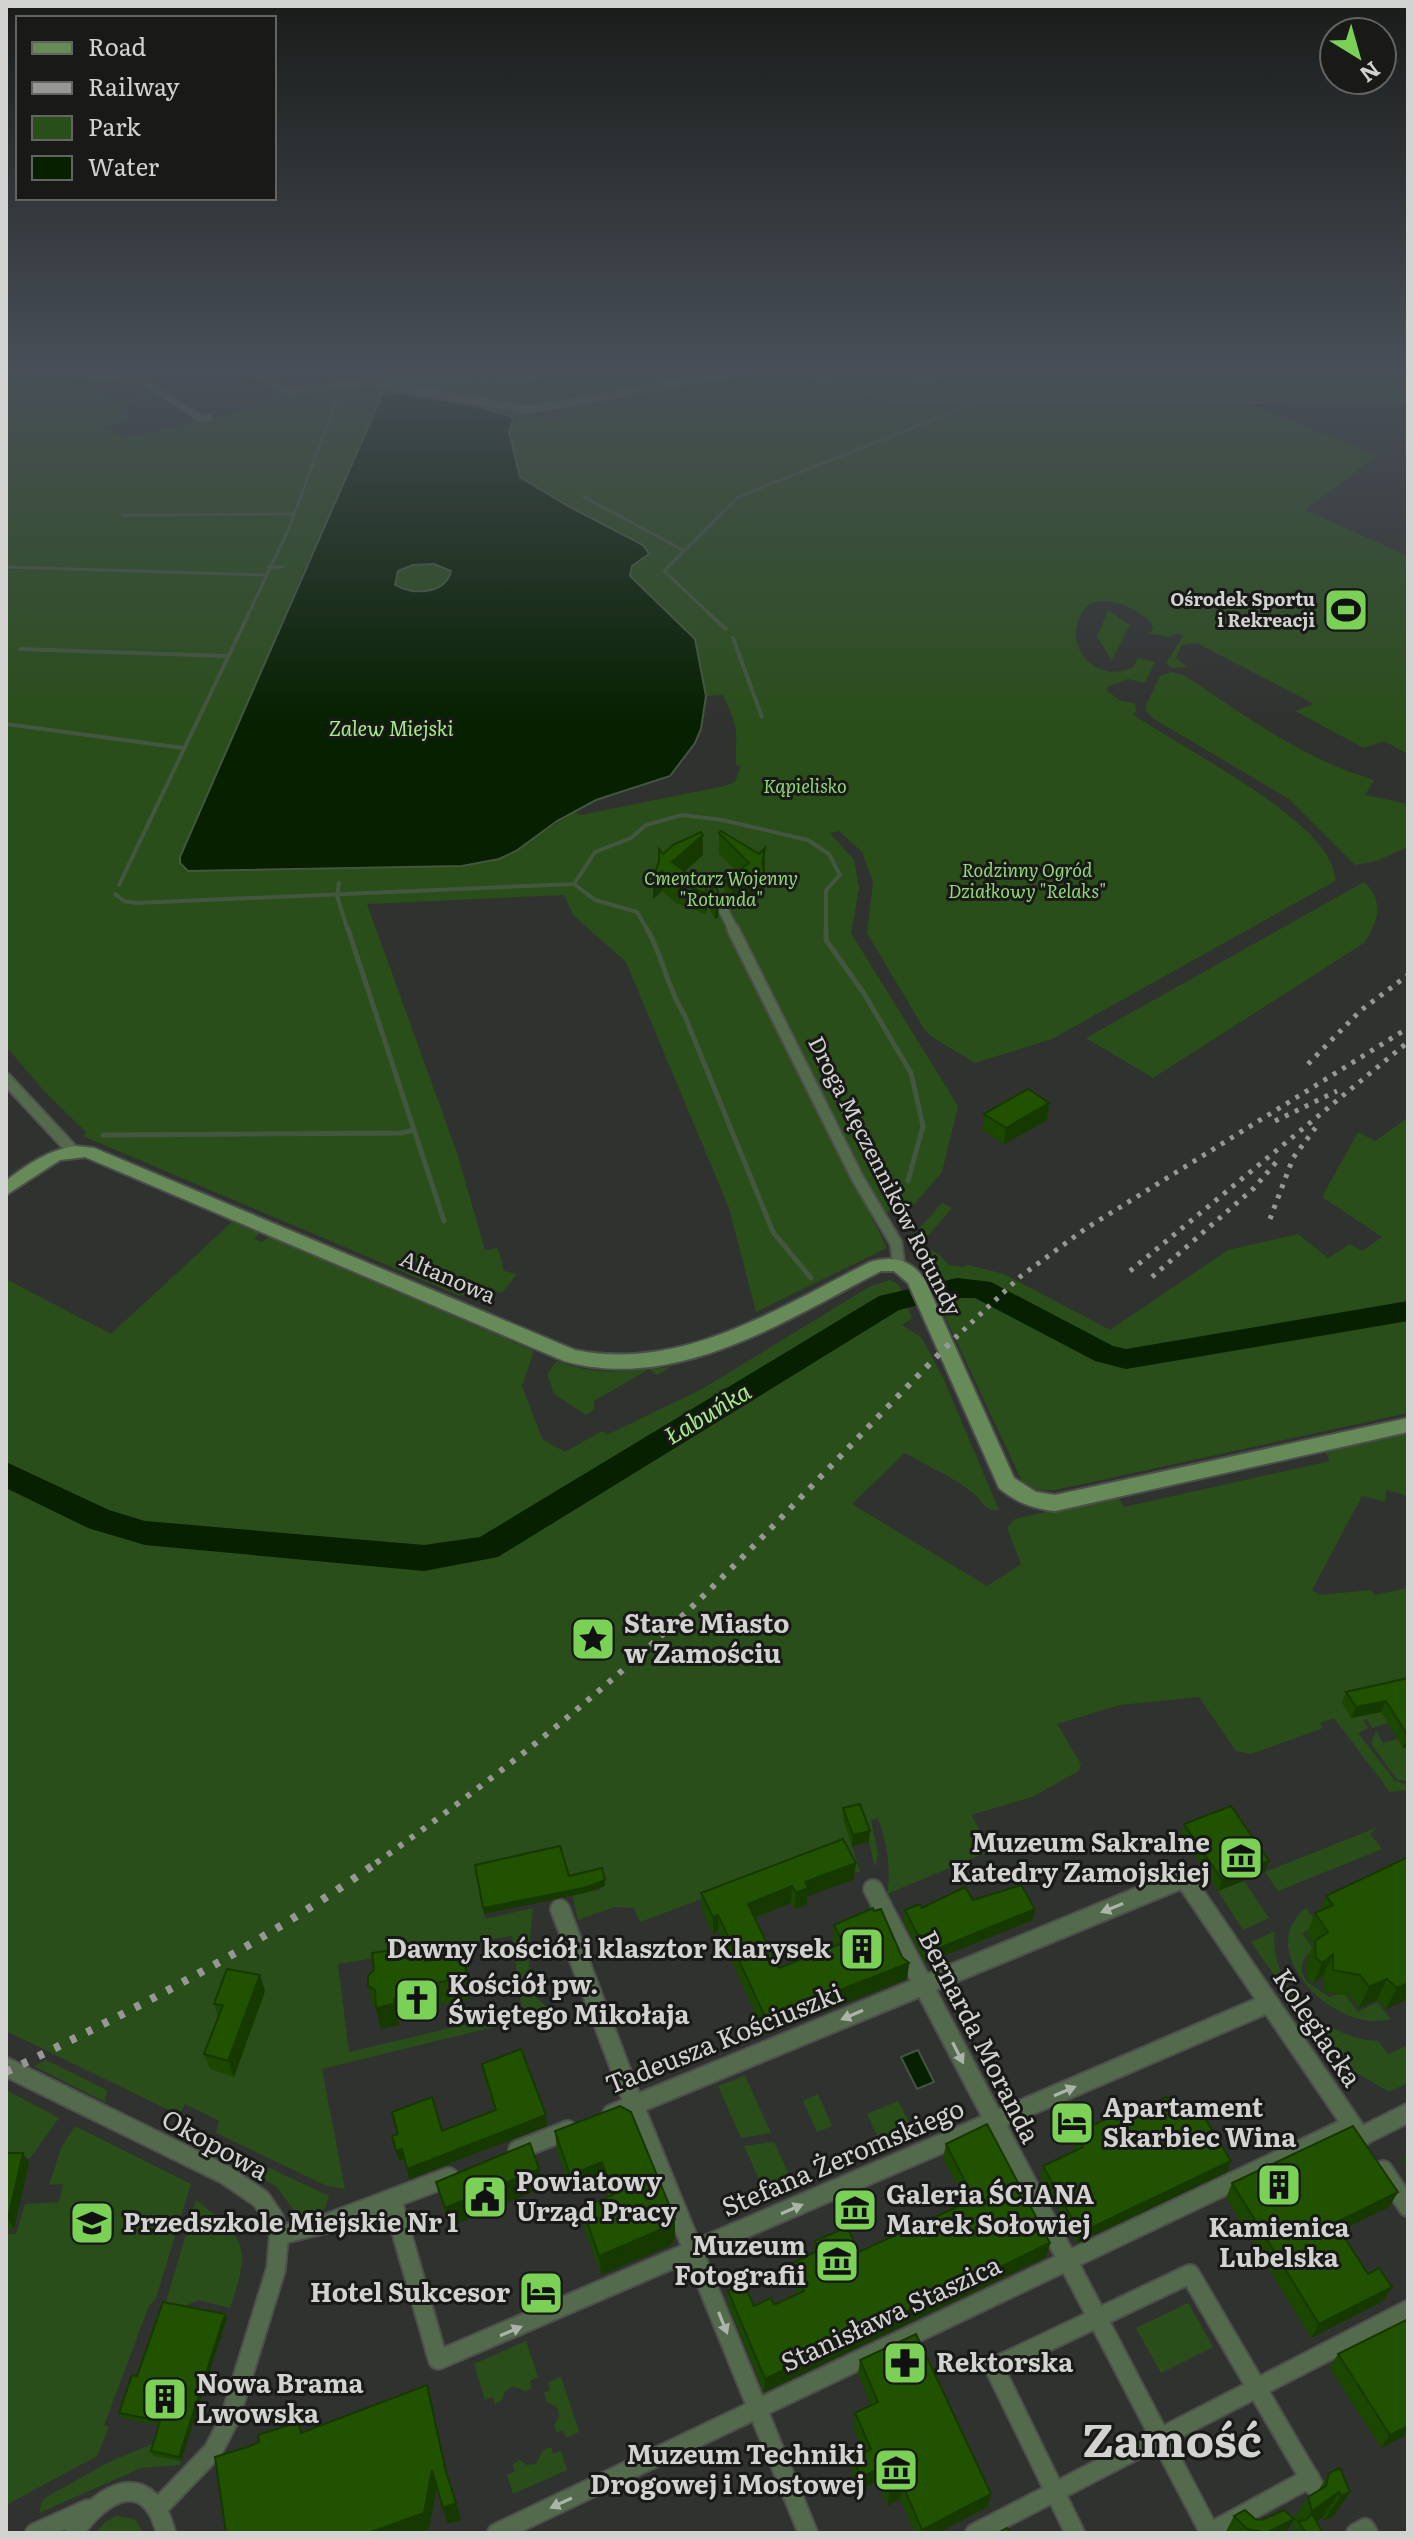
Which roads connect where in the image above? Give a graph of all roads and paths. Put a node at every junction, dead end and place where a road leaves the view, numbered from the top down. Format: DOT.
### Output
graph roads {
  1 [pos="723,909"];
  2 [pos="6,1079"];
  3 [pos="72,1150"];
  4 [pos="6,1190"];
  5 [pos="899,1266"];
  6 [pos="1408,1425"];
  7 [pos="1184,1878"];
  8 [pos="873,1889"];
  9 [pos="560,1909"];
  10 [pos="923,1984"];
  11 [pos="1269,2003"];
  12 [pos="6,2067"];
  13 [pos="634,2105"];
  14 [pos="1408,2113"];
  15 [pos="993,2121"];
  16 [pos="1356,2131"];
  17 [pos="502,2156"];
  18 [pos="461,2172"];
  19 [pos="392,2199"];
  20 [pos="1408,2207"];
  21 [pos="279,2235"];
  22 [pos="694,2250"];
  23 [pos="1063,2257"];
  24 [pos="1408,2310"];
  25 [pos="1096,2319"];
  26 [pos="1257,2387"];
  27 [pos="758,2408"];
  28 [pos="1161,2437"];
  29 [pos="1055,2491"];
  30 [pos="159,2507"];
  31 [pos="91,2508"];
  32 [pos="35,2533"];
  33 [pos="74,2533"];
  34 [pos="166,2533"];
  35 [pos="497,2533"];
  36 [pos="808,2533"];
  37 [pos="975,2533"];
  38 [pos="1075,2533"];
  39 [pos="1209,2533"];
  40 [pos="1356,2533"];
  41 [pos="1368,2533"];
  1 -- 5 [label="street, Droga Męczenników Rotundy"];
  2 -- 3 [label="street"];
  3 -- 4 [label="street"];
  3 -- 5 [label="street, Altanowa"];
  5 -- 6 [label="street, Droga Męczenników Rotundy"];
  7 -- 10 [label="street, Tadeusza Kościuszki, one-way"];
  7 -- 11 [label="street, Kolegiacka"];
  8 -- 10 [label="street, Bernarda Moranda"];
  9 -- 13 [label="street"];
  10 -- 13 [label="street, Tadeusza Kościuszki, one-way"];
  10 -- 15 [label="street, Bernarda Moranda, one-way"];
  15 -- 11 [label="street, Stefana Żeromskiego, one-way"];
  11 -- 16 [label="street, Kolegiacka"];
  12 -- 21 [label="street, Okopowa"];
  13 -- 17 [label="street, Tadeusza Kościuszki"];
  13 -- 22 [label="street"];
  14 -- 16 [label="street, Stanisława Staszica"];
  22 -- 15 [label="street, Stefana Żeromskiego, one-way"];
  15 -- 23 [label="street, Bernarda Moranda"];
  16 -- 20 [label="street, Kolegiacka"];
  16 -- 23 [label="street, Stanisława Staszica"];
  18 -- 19 [label="street"];
  19 -- 21 [label="street"];
  19 -- 22 [label="street, Stefana Żeromskiego, one-way"];
  21 -- 30 [label="street"];
  22 -- 27 [label="street, one-way"];
  23 -- 25 [label="street, Bernarda Moranda"];
  23 -- 27 [label="street, Stanisława Staszica"];
  24 -- 26 [label="street"];
  25 -- 26 [label="street"];
  25 -- 28 [label="street, Bernarda Moranda"];
  25 -- 29 [label="street"];
  26 -- 28 [label="street"];
  26 -- 39 [label="street"];
  27 -- 35 [label="street, Stanisława Staszica, one-way"];
  27 -- 36 [label="street"];
  28 -- 29 [label="street"];
  28 -- 39 [label="street, Bernarda Moranda"];
  29 -- 37 [label="street"];
  29 -- 38 [label="street"];
  30 -- 31 [label="street"];
  30 -- 34 [label="street"];
  31 -- 32 [label="street"];
  31 -- 33 [label="street"];
  40 -- 41 [label="street"];
}
